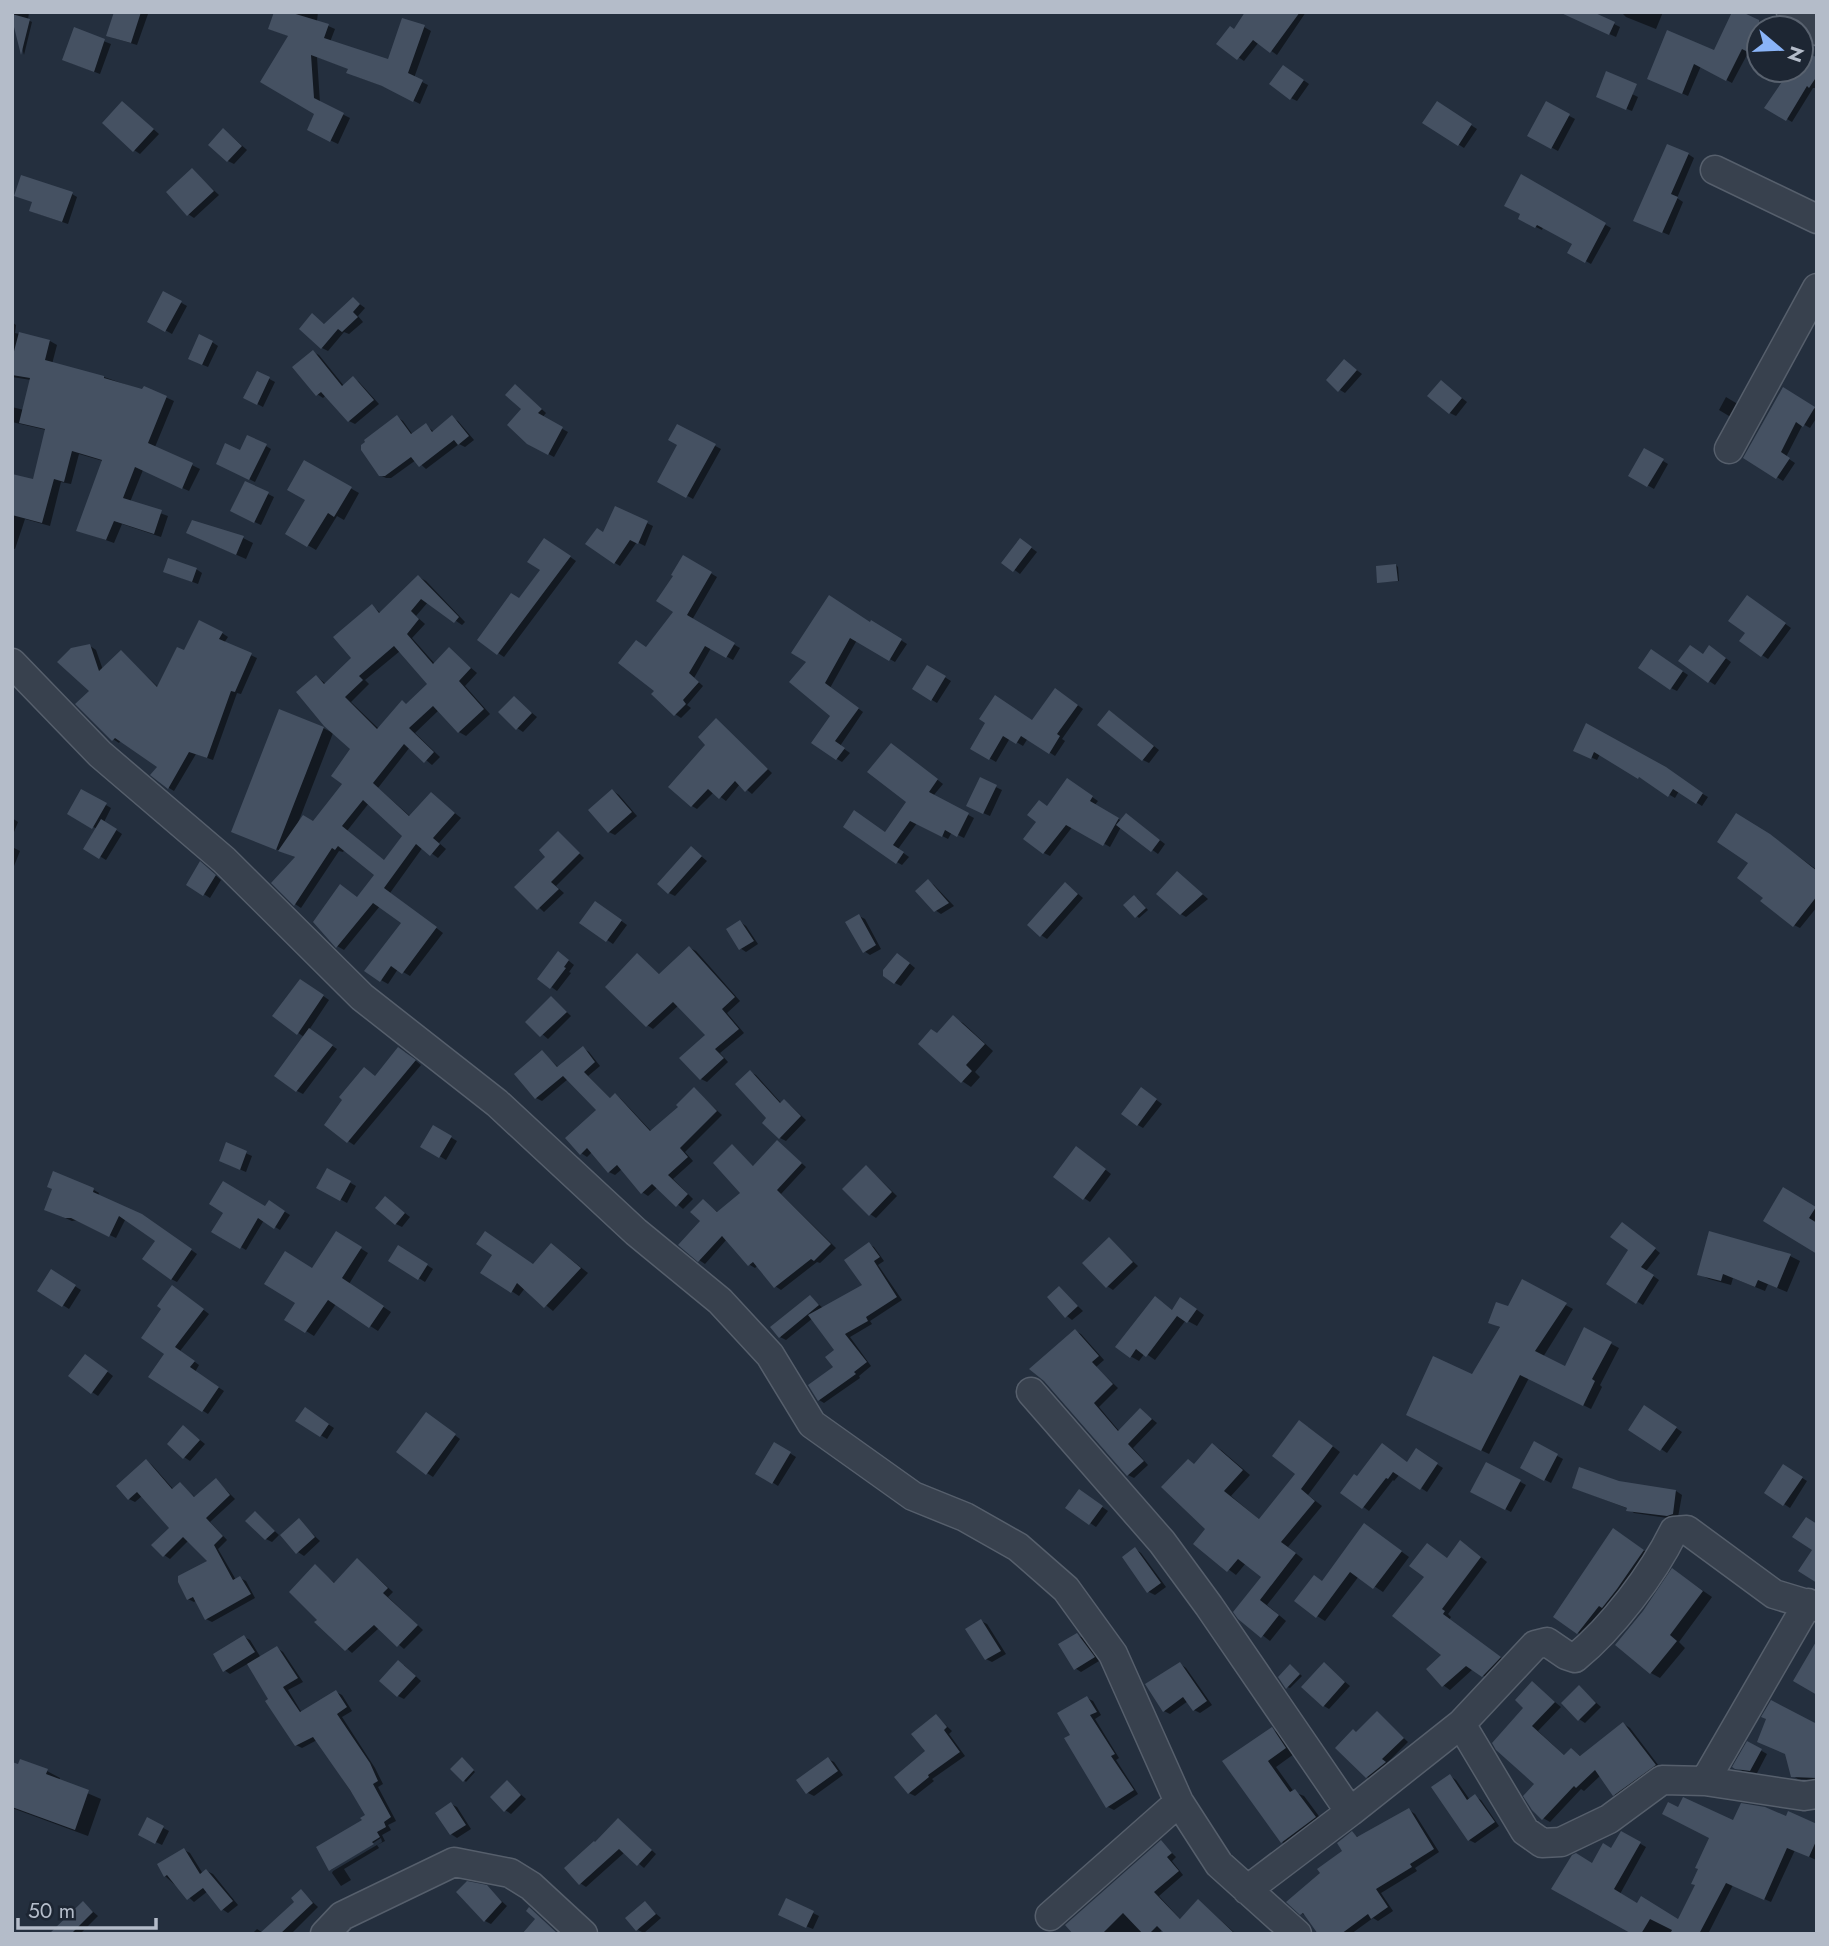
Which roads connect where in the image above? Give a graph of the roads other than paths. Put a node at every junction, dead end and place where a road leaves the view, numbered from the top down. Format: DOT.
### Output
graph roads {
  1 [pos="1791,12"];
  2 [pos="1817,31"];
  3 [pos="1715,170"];
  4 [pos="1817,219"];
  5 [pos="1817,288"];
  6 [pos="1729,449"];
  7 [pos="12,663"];
  8 [pos="1031,1392"];
  9 [pos="1813,1605"];
  10 [pos="1461,1724"];
  11 [pos="1705,1781"];
  12 [pos="1817,1794"];
  13 [pos="1179,1802"];
  14 [pos="1350,1812"];
  15 [pos="1247,1890"];
  16 [pos="1050,1916"];
  17 [pos="324,1934"];
  18 [pos="583,1934"];
  19 [pos="1297,1934"];
  1 -- 2 [label="street"];
  3 -- 4 [label="street"];
  5 -- 6 [label="street"];
  7 -- 13 [label="street"];
  8 -- 14 [label="street"];
  9 -- 10 [label="street"];
  9 -- 11 [label="street"];
  10 -- 11 [label="street"];
  10 -- 14 [label="street"];
  11 -- 12 [label="street"];
  13 -- 15 [label="street"];
  13 -- 16 [label="street"];
  14 -- 15 [label="street"];
  15 -- 19 [label="street"];
  17 -- 18 [label="street"];
}
